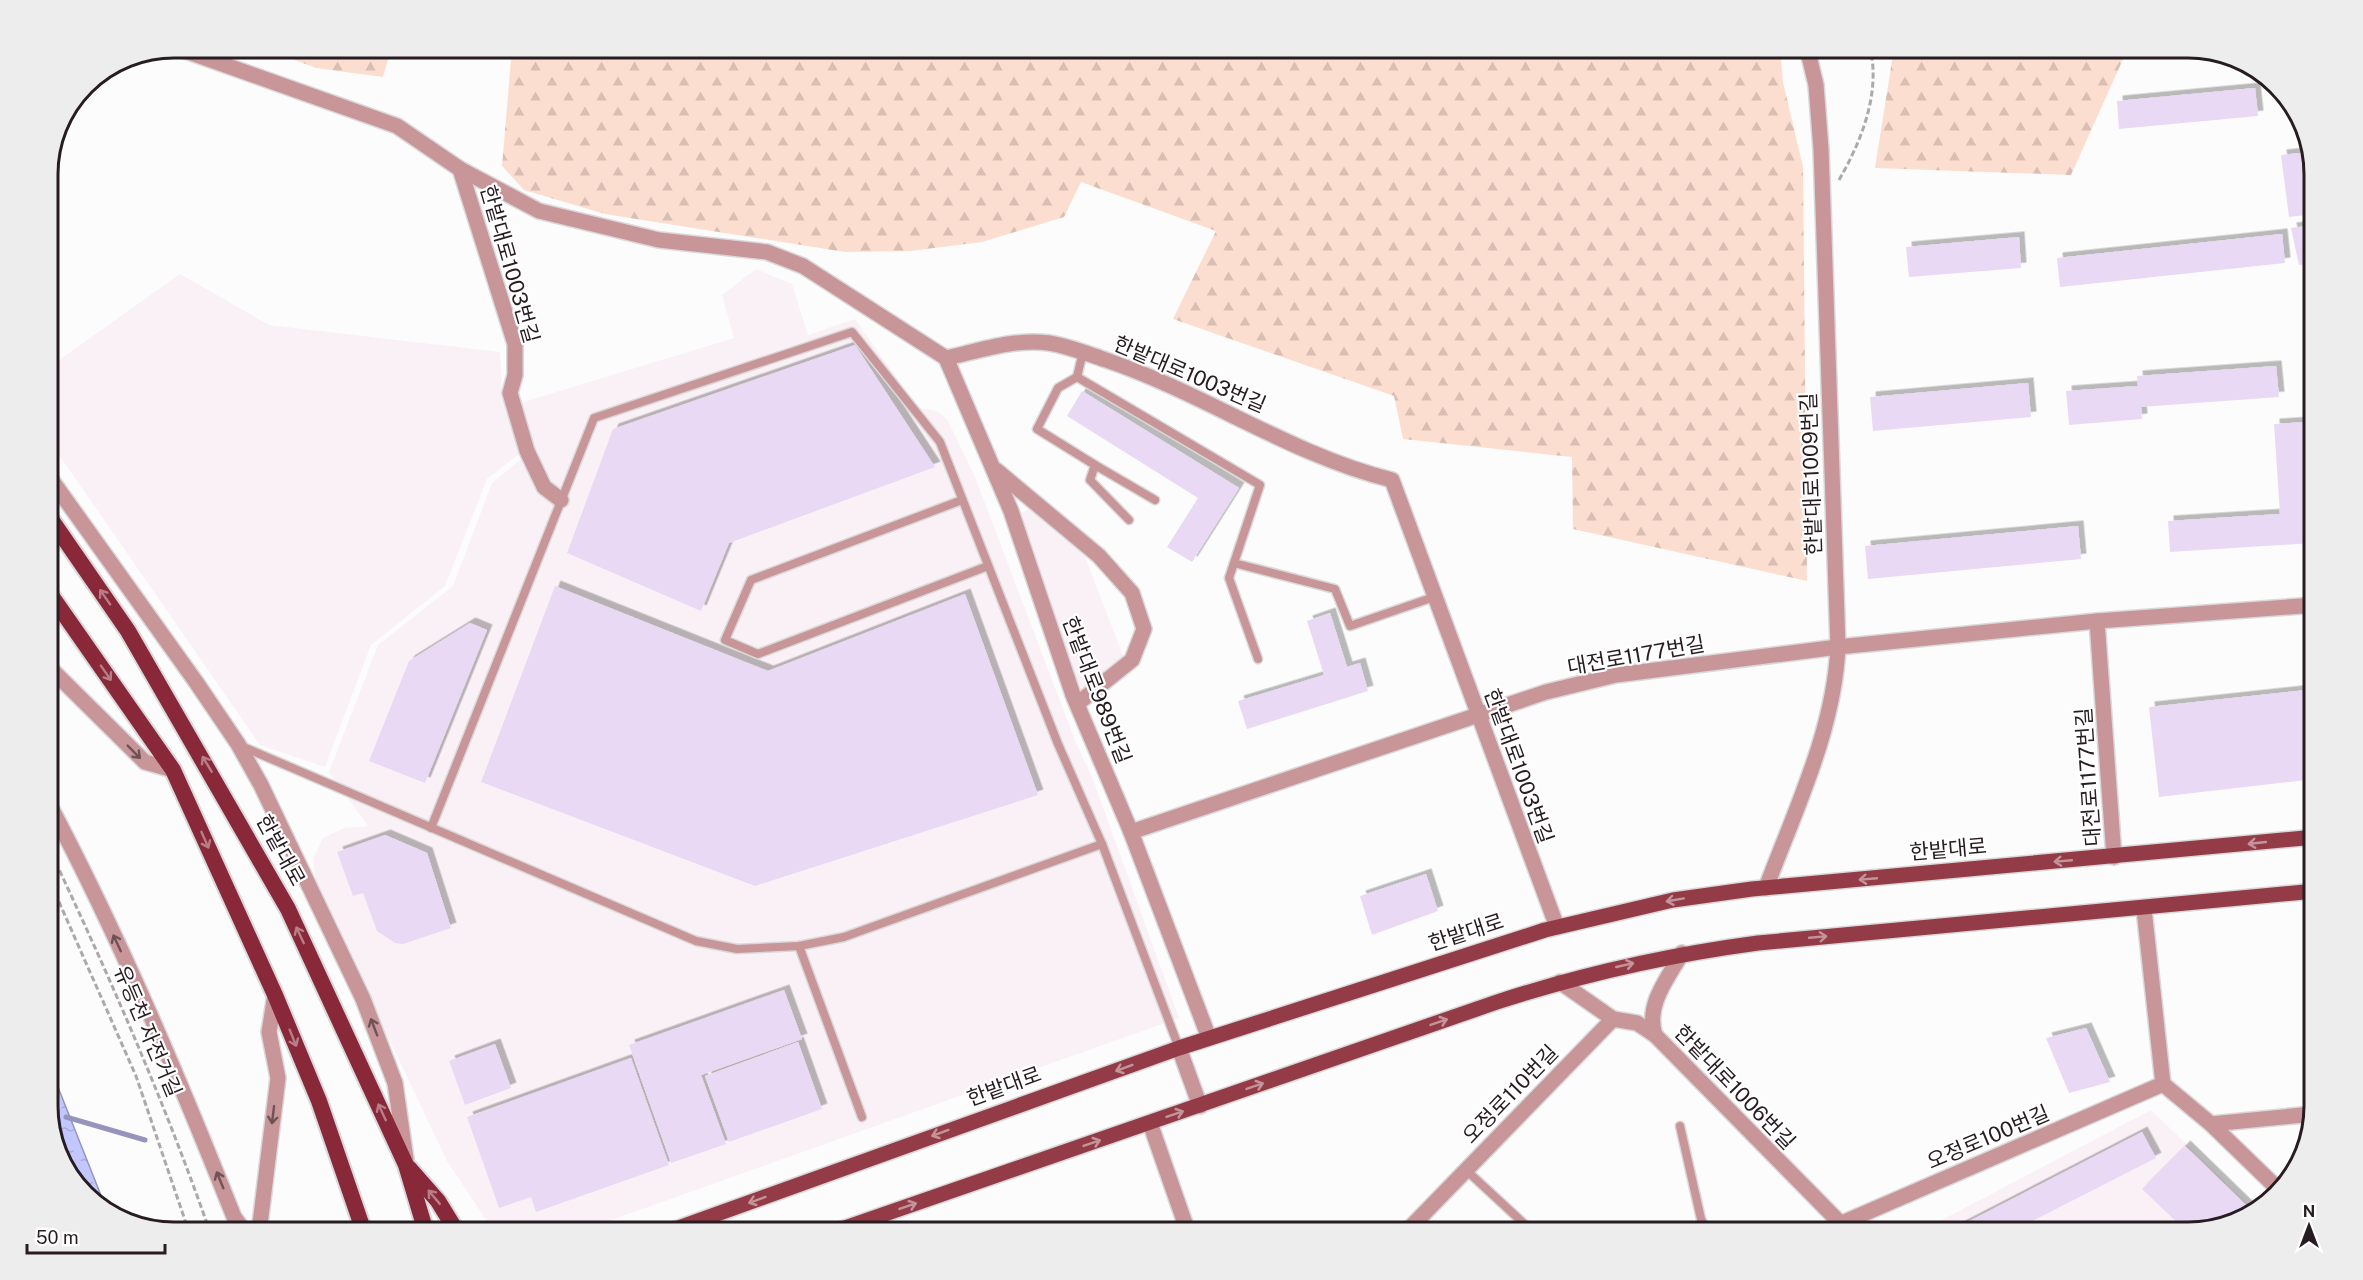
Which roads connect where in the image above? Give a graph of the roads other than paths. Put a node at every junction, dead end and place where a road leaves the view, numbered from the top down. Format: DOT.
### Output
graph roads {
  1 [pos="205,58"];
  2 [pos="1809,58"];
  3 [pos="460,169"];
  4 [pos="1083,352"];
  5 [pos="946,358"];
  6 [pos="1077,377"];
  7 [pos="1095,465"];
  8 [pos="994,468"];
  9 [pos="59,491"];
  10 [pos="561,500"];
  11 [pos="962,500"];
  12 [pos="1155,500"];
  13 [pos="1129,520"];
  14 [pos="59,531"];
  15 [pos="1234,562"];
  16 [pos="988,566"];
  17 [pos="1434,597"];
  18 [pos="2304,606"];
  19 [pos="59,607"];
  20 [pos="2097,621"];
  21 [pos="1838,647"];
  22 [pos="1258,659"];
  23 [pos="59,677"];
  24 [pos="1077,704"];
  25 [pos="1478,716"];
  26 [pos="238,744"];
  27 [pos="174,770"];
  28 [pos="59,823"];
  29 [pos="431,828"];
  30 [pos="1131,832"];
  31 [pos="2304,838"];
  32 [pos="1102,844"];
  33 [pos="2115,857"];
  34 [pos="1766,888"];
  35 [pos="2304,892"];
  36 [pos="2144,909"];
  37 [pos="1557,927"];
  38 [pos="799,946"];
  39 [pos="1682,953"];
  40 [pos="1560,982"];
  41 [pos="275,995"];
  42 [pos="1613,1019"];
  43 [pos="1655,1035"];
  44 [pos="1209,1038"];
  45 [pos="1179,1048"];
  46 [pos="2163,1084"];
  47 [pos="1200,1106"];
  48 [pos="2304,1115"];
  49 [pos="862,1117"];
  50 [pos="1150,1123"];
  51 [pos="2211,1124"];
  52 [pos="1680,1126"];
  53 [pos="406,1165"];
  54 [pos="1466,1170"];
  55 [pos="2273,1184"];
  56 [pos="238,1222"];
  57 [pos="260,1222"];
  58 [pos="361,1222"];
  59 [pos="423,1222"];
  60 [pos="451,1222"];
  61 [pos="695,1222"];
  62 [pos="862,1222"];
  63 [pos="1185,1222"];
  64 [pos="1416,1222"];
  65 [pos="1522,1222"];
  66 [pos="1702,1222"];
  67 [pos="1833,1222"];
  68 [pos="1856,1222"];
  1 -- 3 [label="street, 한밭대로1003번길"];
  2 -- 21 [label="street, 한밭대로1009번길"];
  3 -- 5 [label="street, 한밭대로1003번길"];
  3 -- 10 [label="street, 한밭대로1003번길"];
  4 -- 5 [label="street, 한밭대로1003번길"];
  4 -- 6 [label="lane"];
  4 -- 17 [label="street, 한밭대로1003번길"];
  5 -- 8 [label="street, 한밭대로989번길"];
  6 -- 7 [label="lane"];
  6 -- 15 [label="lane"];
  7 -- 12 [label="lane"];
  7 -- 13 [label="lane"];
  8 -- 24 [label="street, 한밭대로989번길"];
  8 -- 24 [label="street"];
  9 -- 26 [label="street"];
  10 -- 11 [label="lane"];
  10 -- 29 [label="lane"];
  11 -- 16 [label="lane"];
  11 -- 16 [label="lane"];
  53 -- 14 [label="highway, 한밭대로, one-way"];
  15 -- 17 [label="lane"];
  15 -- 22 [label="lane"];
  16 -- 32 [label="lane"];
  17 -- 25 [label="street, 한밭대로1003번길"];
  18 -- 20 [label="street, 대전로1177번길"];
  19 -- 27 [label="highway, one-way"];
  20 -- 21 [label="street, 대전로1177번길"];
  20 -- 33 [label="street, 대전로1177번길"];
  21 -- 25 [label="street, 대전로1177번길"];
  21 -- 34 [label="street, 한밭대로1009번길"];
  23 -- 27 [label="street, one-way"];
  24 -- 30 [label="street, 한밭대로989번길"];
  25 -- 30 [label="street, 대전로1177번길"];
  25 -- 37 [label="street, 한밭대로1003번길"];
  26 -- 29 [label="lane"];
  53 -- 26 [label="street, one-way"];
  27 -- 41 [label="highway, one-way"];
  56 -- 28 [label="street, one-way"];
  29 -- 38 [label="lane"];
  30 -- 44 [label="street, 한밭대로989번길"];
  31 -- 33 [label="main road, 한밭대로, one-way"];
  32 -- 38 [label="lane"];
  32 -- 45 [label="lane"];
  33 -- 34 [label="main road, 한밭대로, one-way"];
  34 -- 37 [label="main road, 한밭대로, one-way"];
  35 -- 36 [label="main road"];
  39 -- 36 [label="main road, one-way"];
  36 -- 46 [label="street"];
  37 -- 44 [label="main road, 한밭대로"];
  38 -- 49 [label="lane"];
  40 -- 39 [label="main road, one-way"];
  39 -- 43 [label="street, 한밭대로1006번길"];
  40 -- 42 [label="street"];
  47 -- 40 [label="main road, one-way"];
  41 -- 57 [label="street, one-way"];
  41 -- 58 [label="highway, one-way"];
  42 -- 43 [label="street"];
  42 -- 54 [label="street, 오정로110번길"];
  43 -- 67 [label="street, 한밭대로1006번길"];
  44 -- 45 [label="main road, 한밭대로"];
  45 -- 47 [label="street"];
  45 -- 61 [label="main road, 한밭대로, one-way"];
  46 -- 51 [label="street"];
  46 -- 68 [label="street, 오정로100번길"];
  50 -- 47 [label="main road, one-way"];
  48 -- 51 [label="street"];
  62 -- 50 [label="main road, one-way"];
  50 -- 63 [label="street"];
  51 -- 55 [label="street"];
  52 -- 66 [label="lane"];
  53 -- 59 [label="highway, 한밭대로"];
  60 -- 53 [label="highway, one-way"];
  54 -- 64 [label="street, 오정로110번길"];
  54 -- 65 [label="lane"];
}
